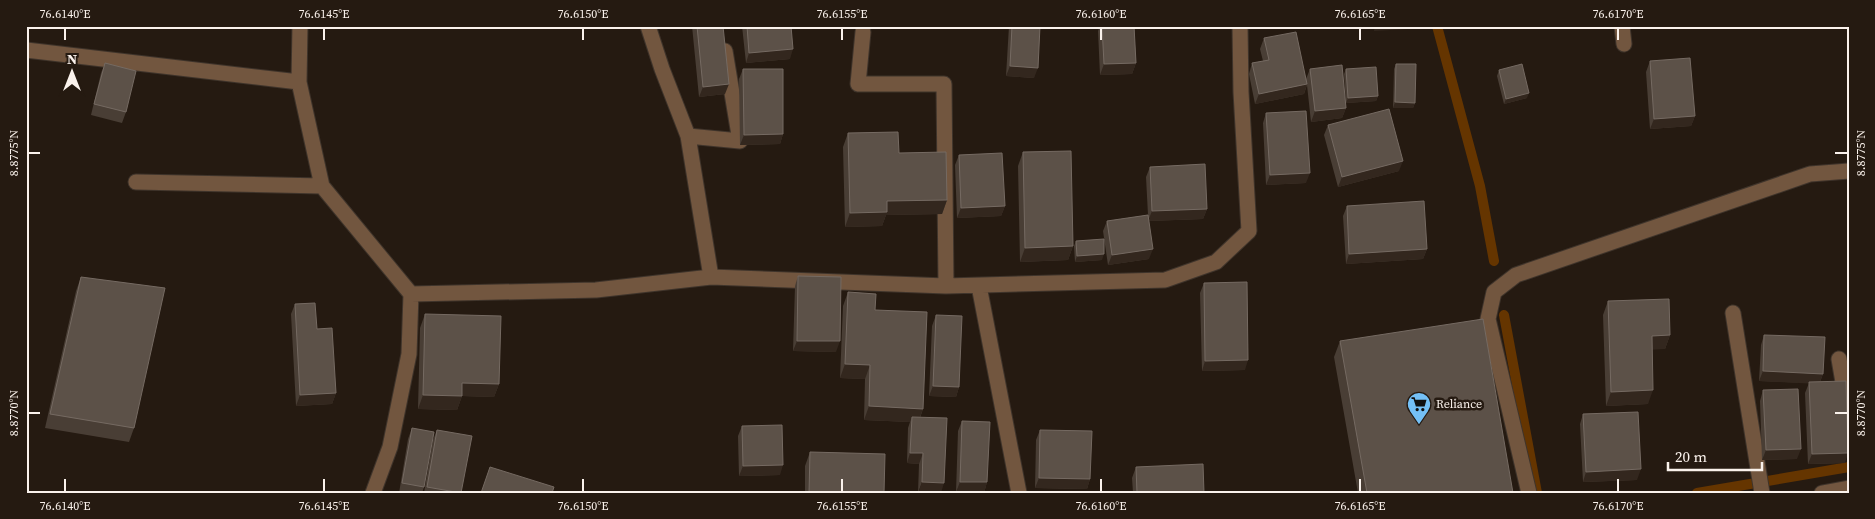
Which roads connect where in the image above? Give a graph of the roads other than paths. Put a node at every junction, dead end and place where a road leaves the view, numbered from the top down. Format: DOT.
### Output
graph roads {
  1 [pos="300,26"];
  2 [pos="648,26"];
  3 [pos="1240,26"];
  4 [pos="1622,26"];
  5 [pos="862,32"];
  6 [pos="1624,44"];
  7 [pos="26,50"];
  8 [pos="725,51"];
  9 [pos="299,82"];
  10 [pos="688,136"];
  11 [pos="1849,171"];
  12 [pos="136,182"];
  13 [pos="322,186"];
  14 [pos="711,277"];
  15 [pos="946,286"];
  16 [pos="979,286"];
  17 [pos="411,294"];
  18 [pos="1733,312"];
  19 [pos="1839,359"];
  20 [pos="1849,417"];
  21 [pos="1849,488"];
  22 [pos="373,493"];
  23 [pos="1019,493"];
  24 [pos="1529,493"];
  25 [pos="1762,493"];
  26 [pos="1822,493"];
  1 -- 9 [label="street"];
  2 -- 10 [label="street"];
  3 -- 16 [label="street"];
  4 -- 6 [label="street"];
  5 -- 15 [label="street"];
  7 -- 9 [label="street"];
  8 -- 10 [label="street"];
  9 -- 13 [label="street"];
  10 -- 14 [label="street"];
  11 -- 24 [label="street"];
  12 -- 13 [label="street"];
  13 -- 17 [label="street"];
  14 -- 15 [label="street"];
  14 -- 17 [label="street"];
  15 -- 16 [label="street"];
  16 -- 23 [label="street"];
  17 -- 22 [label="street"];
  18 -- 25 [label="street"];
  19 -- 20 [label="street"];
  21 -- 26 [label="street"];
}
